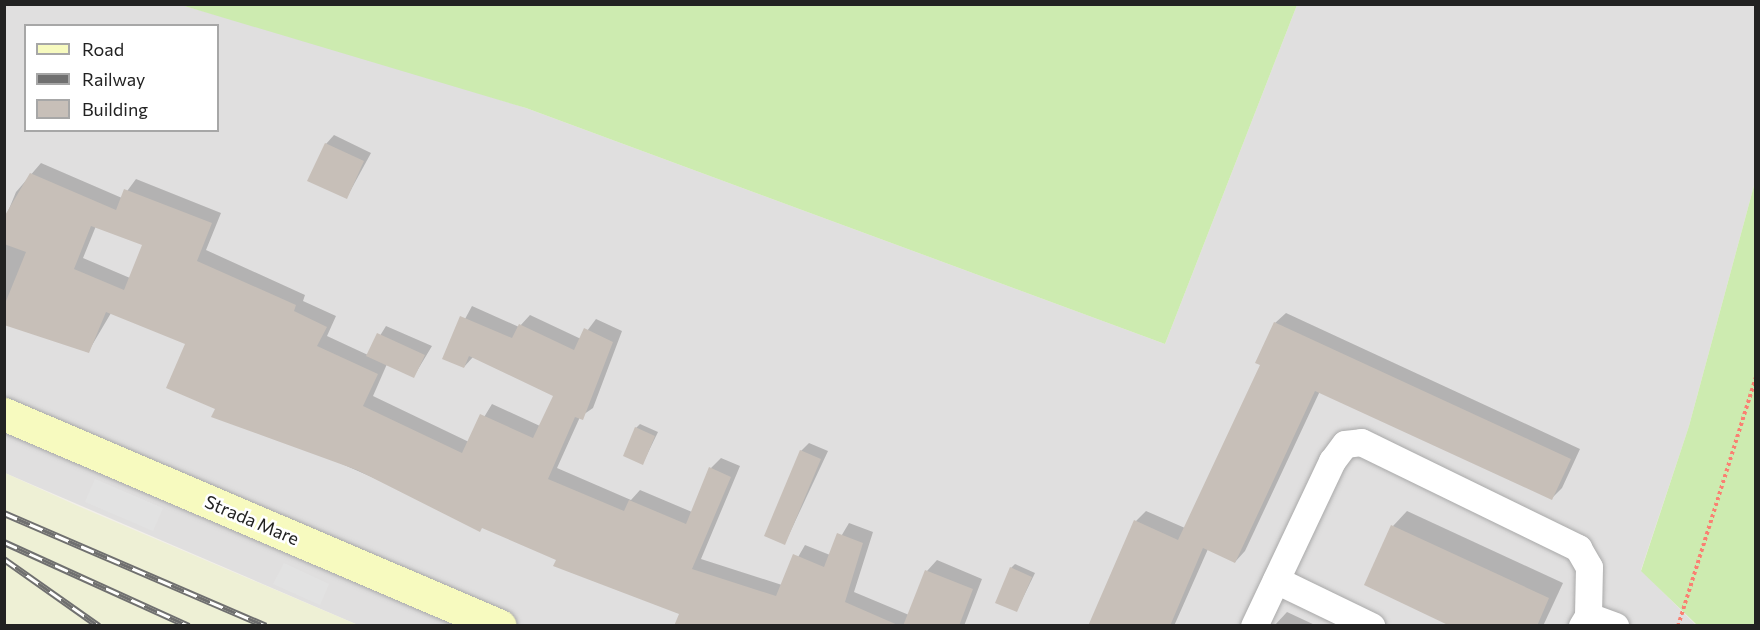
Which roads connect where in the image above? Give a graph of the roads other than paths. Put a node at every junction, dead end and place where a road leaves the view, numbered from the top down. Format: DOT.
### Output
graph roads {
  1 [pos="4,414"];
  2 [pos="1276,580"];
  3 [pos="1585,621"];
  4 [pos="500,626"];
  5 [pos="1254,626"];
  6 [pos="1371,626"];
  7 [pos="1614,626"];
  1 -- 4 [label="main road, Strada Mare"];
  2 -- 3 [label="street"];
  2 -- 5 [label="street"];
  2 -- 6 [label="street"];
  3 -- 7 [label="street"];
}
